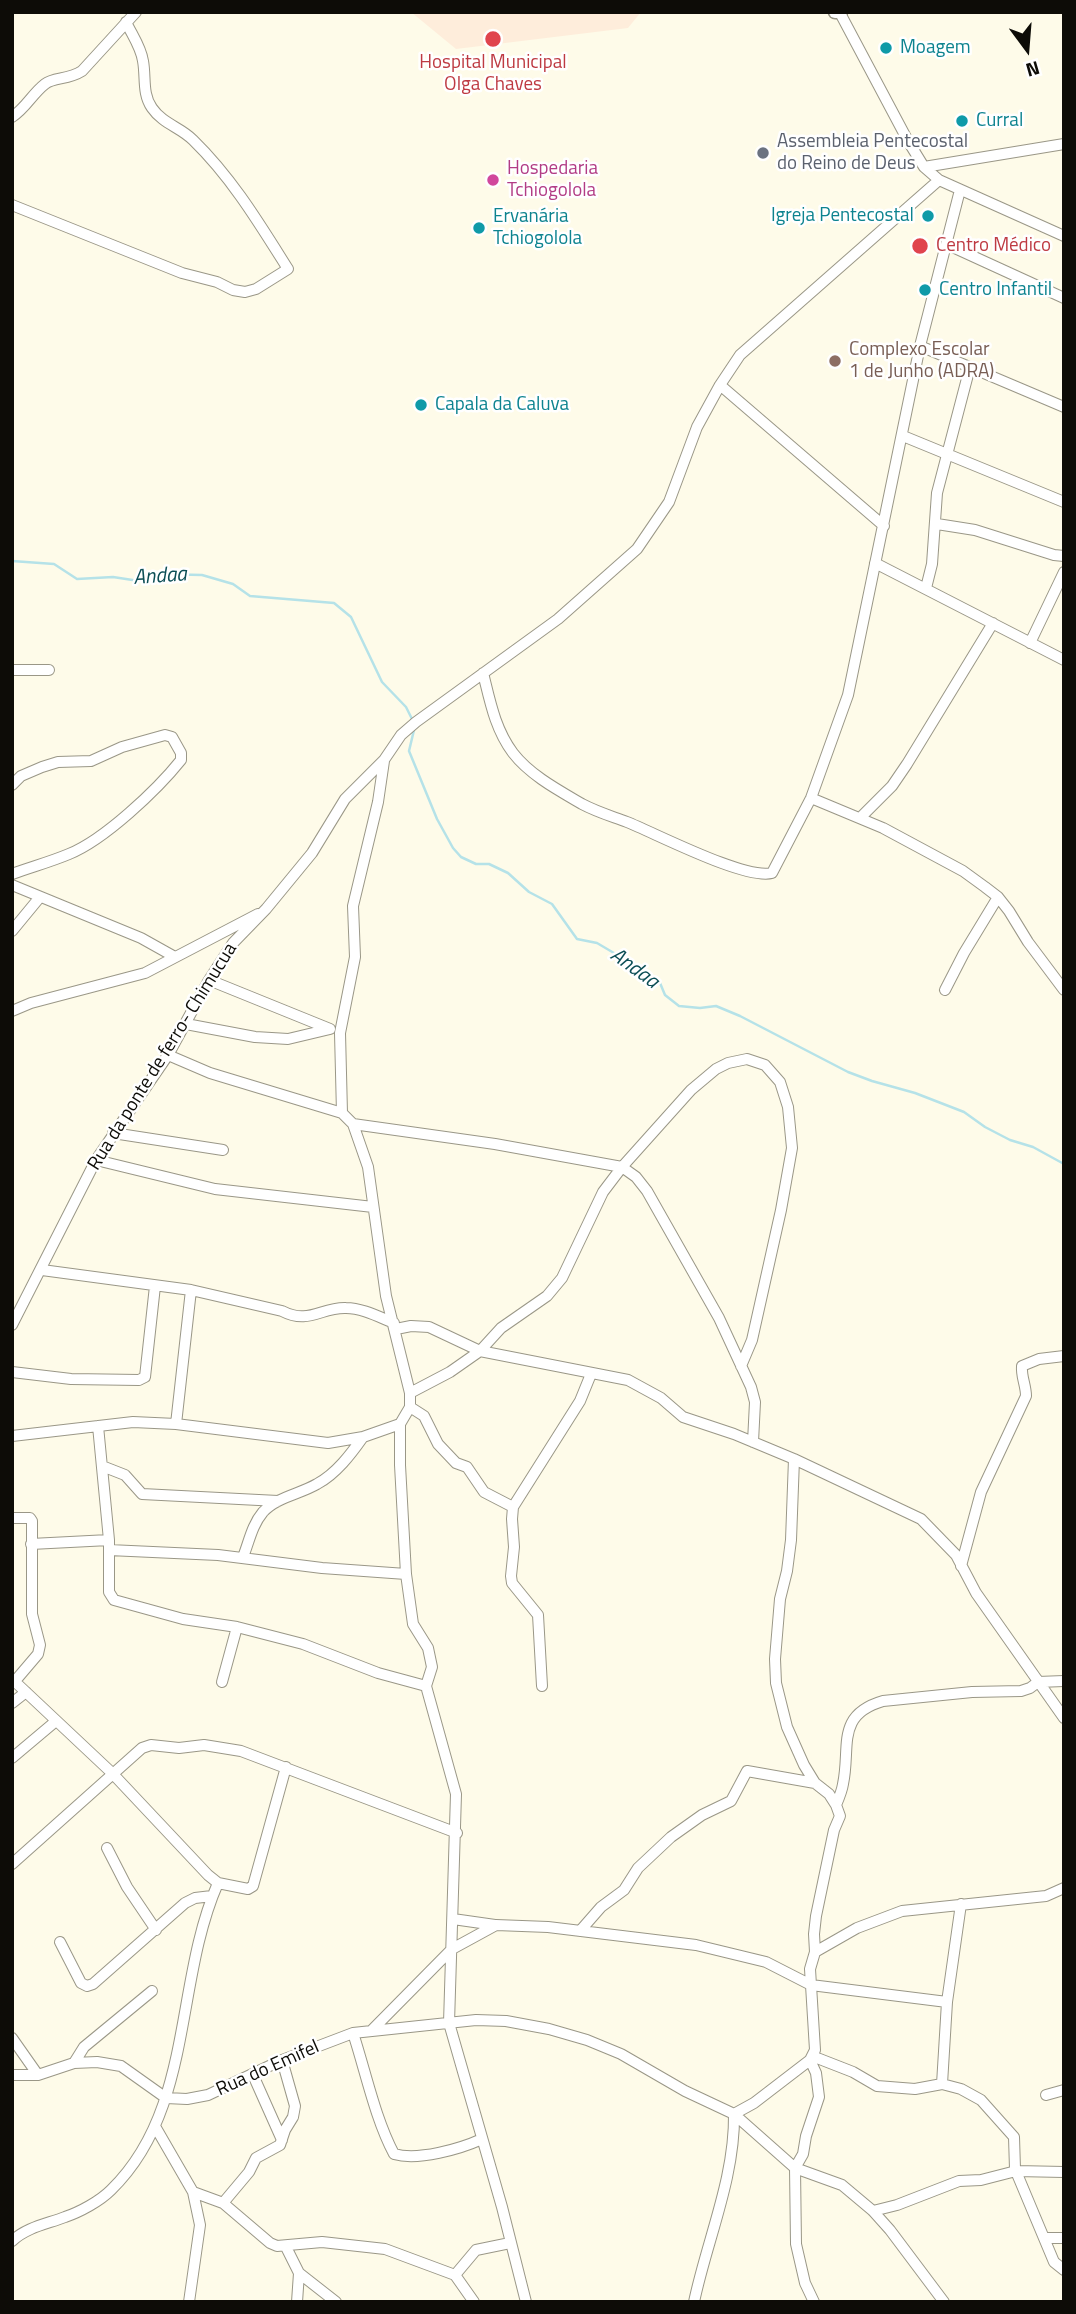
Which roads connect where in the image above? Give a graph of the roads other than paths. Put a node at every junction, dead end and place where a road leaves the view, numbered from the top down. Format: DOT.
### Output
graph roads {
  1 [pos="136,12"];
  2 [pos="839,12"];
  3 [pos="126,22"];
  4 [pos="12,117"];
  5 [pos="1064,144"];
  6 [pos="924,167"];
  7 [pos="939,180"];
  8 [pos="960,190"];
  9 [pos="12,205"];
  10 [pos="1064,236"];
  11 [pos="946,244"];
  12 [pos="1064,298"];
  13 [pos="920,346"];
  14 [pos="970,368"];
  15 [pos="720,385"];
  16 [pos="1064,407"];
  17 [pos="903,436"];
  18 [pos="948,455"];
  19 [pos="1064,502"];
  20 [pos="937,524"];
  21 [pos="884,526"];
  22 [pos="1064,556"];
  23 [pos="875,563"];
  24 [pos="1064,572"];
  25 [pos="926,588"];
  26 [pos="993,623"];
  27 [pos="1031,643"];
  28 [pos="1064,660"];
  29 [pos="12,670"];
  30 [pos="49,670"];
  31 [pos="483,673"];
  32 [pos="384,760"];
  33 [pos="12,785"];
  34 [pos="811,798"];
  35 [pos="860,818"];
  36 [pos="12,874"];
  37 [pos="12,886"];
  38 [pos="40,897"];
  39 [pos="998,897"];
  40 [pos="266,909"];
  41 [pos="12,931"];
  42 [pos="175,957"];
  43 [pos="209,980"];
  44 [pos="945,990"];
  45 [pos="1064,990"];
  46 [pos="12,1011"];
  47 [pos="186,1024"];
  48 [pos="330,1029"];
  49 [pos="340,1033"];
  50 [pos="168,1055"];
  51 [pos="342,1112"];
  52 [pos="353,1124"];
  53 [pos="113,1133"];
  54 [pos="223,1150"];
  55 [pos="96,1160"];
  56 [pos="622,1167"];
  57 [pos="373,1207"];
  58 [pos="42,1270"];
  59 [pos="155,1286"];
  60 [pos="191,1290"];
  61 [pos="12,1325"];
  62 [pos="395,1326"];
  63 [pos="480,1351"];
  64 [pos="1064,1356"];
  65 [pos="741,1366"];
  66 [pos="12,1372"];
  67 [pos="591,1374"];
  68 [pos="410,1393"];
  69 [pos="410,1407"];
  70 [pos="176,1424"];
  71 [pos="400,1424"];
  72 [pos="98,1426"];
  73 [pos="12,1436"];
  74 [pos="363,1437"];
  75 [pos="753,1442"];
  76 [pos="794,1459"];
  77 [pos="102,1466"];
  78 [pos="278,1501"];
  79 [pos="513,1507"];
  80 [pos="12,1518"];
  81 [pos="32,1544"];
  82 [pos="109,1545"];
  83 [pos="243,1557"];
  84 [pos="961,1566"];
  85 [pos="406,1574"];
  86 [pos="237,1627"];
  87 [pos="14,1680"];
  88 [pos="1064,1681"];
  89 [pos="222,1682"];
  90 [pos="1038,1682"];
  91 [pos="426,1686"];
  92 [pos="542,1686"];
  93 [pos="26,1692"];
  94 [pos="12,1703"];
  95 [pos="1064,1718"];
  96 [pos="56,1721"];
  97 [pos="12,1758"];
  98 [pos="286,1767"];
  99 [pos="112,1773"];
  100 [pos="815,1783"];
  101 [pos="836,1805"];
  102 [pos="457,1833"];
  103 [pos="107,1848"];
  104 [pos="12,1864"];
  105 [pos="218,1883"];
  106 [pos="1064,1888"];
  107 [pos="212,1896"];
  108 [pos="961,1904"];
  109 [pos="453,1919"];
  110 [pos="496,1925"];
  111 [pos="156,1930"];
  112 [pos="580,1931"];
  113 [pos="60,1942"];
  114 [pos="452,1949"];
  115 [pos="815,1952"];
  116 [pos="811,1985"];
  117 [pos="152,1991"];
  118 [pos="947,2001"];
  119 [pos="449,2023"];
  120 [pos="371,2031"];
  121 [pos="353,2033"];
  122 [pos="12,2038"];
  123 [pos="811,2058"];
  124 [pos="282,2060"];
  125 [pos="74,2063"];
  126 [pos="12,2075"];
  127 [pos="38,2075"];
  128 [pos="253,2075"];
  129 [pos="942,2084"];
  130 [pos="1064,2090"];
  131 [pos="1046,2095"];
  132 [pos="166,2098"];
  133 [pos="734,2114"];
  134 [pos="156,2128"];
  135 [pos="482,2139"];
  136 [pos="282,2140"];
  137 [pos="795,2168"];
  138 [pos="1064,2172"];
  139 [pos="1021,2174"];
  140 [pos="193,2192"];
  141 [pos="223,2203"];
  142 [pos="873,2211"];
  143 [pos="1045,2238"];
  144 [pos="1062,2238"];
  145 [pos="12,2241"];
  146 [pos="510,2243"];
  147 [pos="286,2247"];
  148 [pos="1050,2250"];
  149 [pos="1064,2270"];
  150 [pos="299,2273"];
  151 [pos="455,2275"];
  152 [pos="189,2302"];
  153 [pos="298,2302"];
  154 [pos="335,2302"];
  155 [pos="474,2302"];
  156 [pos="526,2302"];
  157 [pos="694,2302"];
  158 [pos="814,2302"];
  159 [pos="944,2302"];
  1 -- 3 [label="street"];
  2 -- 6 [label="street"];
  3 -- 4 [label="street"];
  3 -- 9 [label="street"];
  5 -- 6 [label="street"];
  6 -- 7 [label="street"];
  7 -- 8 [label="street"];
  7 -- 15 [label="street, Rua da ponte de ferro- Chimucua"];
  8 -- 10 [label="street"];
  8 -- 11 [label="street"];
  11 -- 12 [label="street"];
  11 -- 13 [label="street"];
  13 -- 14 [label="street"];
  13 -- 17 [label="street"];
  14 -- 16 [label="street"];
  14 -- 18 [label="street"];
  15 -- 21 [label="street"];
  15 -- 31 [label="street, Rua da ponte de ferro- Chimucua"];
  17 -- 18 [label="street"];
  17 -- 21 [label="street"];
  18 -- 19 [label="street"];
  18 -- 20 [label="street"];
  20 -- 22 [label="street"];
  20 -- 25 [label="street"];
  21 -- 23 [label="street"];
  23 -- 25 [label="street"];
  23 -- 34 [label="street"];
  24 -- 27 [label="street"];
  25 -- 26 [label="street"];
  26 -- 27 [label="street"];
  26 -- 35 [label="street"];
  27 -- 28 [label="street"];
  29 -- 30 [label="street"];
  31 -- 32 [label="street, Rua da ponte de ferro- Chimucua"];
  31 -- 34 [label="street"];
  32 -- 40 [label="street, Rua da ponte de ferro- Chimucua"];
  32 -- 49 [label="street"];
  33 -- 36 [label="street"];
  34 -- 35 [label="street"];
  35 -- 39 [label="street"];
  37 -- 38 [label="street"];
  38 -- 41 [label="street"];
  38 -- 42 [label="street"];
  39 -- 44 [label="street"];
  39 -- 45 [label="street"];
  40 -- 42 [label="street"];
  40 -- 43 [label="street, Rua da ponte de ferro- Chimucua"];
  42 -- 46 [label="street"];
  43 -- 47 [label="street, Rua da ponte de ferro- Chimucua"];
  43 -- 48 [label="street"];
  47 -- 48 [label="street"];
  47 -- 50 [label="street, Rua da ponte de ferro- Chimucua"];
  48 -- 49 [label="street"];
  49 -- 51 [label="street"];
  50 -- 51 [label="street"];
  50 -- 53 [label="street, Rua da ponte de ferro- Chimucua"];
  51 -- 52 [label="street"];
  52 -- 56 [label="street"];
  52 -- 57 [label="street"];
  53 -- 54 [label="street"];
  53 -- 55 [label="street, Rua da ponte de ferro- Chimucua"];
  55 -- 57 [label="street"];
  55 -- 58 [label="street, Rua da ponte de ferro- Chimucua"];
  56 -- 63 [label="street"];
  56 -- 65 [label="street"];
  56 -- 65 [label="street"];
  57 -- 62 [label="street"];
  58 -- 59 [label="street"];
  58 -- 61 [label="street, Rua da ponte de ferro- Chimucua"];
  59 -- 60 [label="street"];
  59 -- 66 [label="street"];
  60 -- 62 [label="street"];
  60 -- 70 [label="street"];
  62 -- 63 [label="street"];
  62 -- 68 [label="street"];
  63 -- 67 [label="street"];
  63 -- 68 [label="street"];
  64 -- 84 [label="street"];
  65 -- 75 [label="street"];
  67 -- 75 [label="street"];
  67 -- 79 [label="street"];
  68 -- 69 [label="street"];
  69 -- 71 [label="street"];
  69 -- 79 [label="street"];
  70 -- 72 [label="street"];
  70 -- 74 [label="street"];
  71 -- 74 [label="street"];
  71 -- 85 [label="street"];
  72 -- 73 [label="street"];
  72 -- 77 [label="street"];
  74 -- 78 [label="street"];
  75 -- 76 [label="street"];
  76 -- 84 [label="street"];
  76 -- 100 [label="street"];
  77 -- 78 [label="street"];
  77 -- 82 [label="street"];
  78 -- 83 [label="street"];
  79 -- 92 [label="street"];
  80 -- 81 [label="street"];
  81 -- 82 [label="street"];
  81 -- 87 [label="street"];
  82 -- 83 [label="street"];
  82 -- 86 [label="street"];
  83 -- 85 [label="street"];
  84 -- 90 [label="street"];
  85 -- 91 [label="street"];
  86 -- 89 [label="street"];
  86 -- 91 [label="street"];
  87 -- 93 [label="street"];
  88 -- 90 [label="street"];
  90 -- 95 [label="street"];
  90 -- 101 [label="street"];
  91 -- 102 [label="street"];
  93 -- 94 [label="street"];
  93 -- 96 [label="street"];
  96 -- 97 [label="street"];
  96 -- 99 [label="street"];
  98 -- 99 [label="street"];
  98 -- 102 [label="street"];
  98 -- 105 [label="street"];
  99 -- 104 [label="street"];
  99 -- 105 [label="street"];
  100 -- 101 [label="street"];
  100 -- 112 [label="street"];
  101 -- 115 [label="street"];
  102 -- 109 [label="street"];
  103 -- 111 [label="street"];
  105 -- 107 [label="street"];
  106 -- 108 [label="street"];
  107 -- 111 [label="street"];
  107 -- 132 [label="street"];
  108 -- 115 [label="street"];
  108 -- 118 [label="street"];
  109 -- 110 [label="street"];
  109 -- 114 [label="street"];
  110 -- 112 [label="street"];
  110 -- 114 [label="street"];
  111 -- 113 [label="street"];
  112 -- 116 [label="street"];
  114 -- 119 [label="street"];
  114 -- 120 [label="street"];
  115 -- 116 [label="street"];
  116 -- 118 [label="street"];
  116 -- 123 [label="street"];
  117 -- 125 [label="street"];
  118 -- 129 [label="street"];
  119 -- 120 [label="street, Rua do Emifel"];
  119 -- 133 [label="street, Rua do Emifel"];
  119 -- 135 [label="street"];
  120 -- 121 [label="street, Rua do Emifel"];
  121 -- 124 [label="street, Rua do Emifel"];
  121 -- 135 [label="street"];
  122 -- 127 [label="street"];
  123 -- 129 [label="street"];
  123 -- 133 [label="street"];
  123 -- 137 [label="street"];
  124 -- 128 [label="street, Rua do Emifel"];
  124 -- 136 [label="street"];
  125 -- 127 [label="street"];
  125 -- 132 [label="street"];
  126 -- 127 [label="street"];
  128 -- 132 [label="street, Rua do Emifel"];
  128 -- 136 [label="street"];
  129 -- 139 [label="street"];
  130 -- 131 [label="street"];
  132 -- 134 [label="street"];
  133 -- 137 [label="street, Rua do Emifel"];
  133 -- 157 [label="street"];
  134 -- 140 [label="street"];
  134 -- 145 [label="street"];
  135 -- 146 [label="street"];
  136 -- 141 [label="street"];
  137 -- 142 [label="street"];
  137 -- 158 [label="street"];
  138 -- 139 [label="street"];
  139 -- 142 [label="street"];
  139 -- 143 [label="street"];
  140 -- 141 [label="street"];
  140 -- 152 [label="street"];
  141 -- 147 [label="street"];
  142 -- 159 [label="street"];
  143 -- 144 [label="street"];
  143 -- 148 [label="street"];
  144 -- 148 [label="street"];
  146 -- 151 [label="street"];
  146 -- 156 [label="street"];
  147 -- 150 [label="street"];
  147 -- 151 [label="street"];
  148 -- 149 [label="street"];
  150 -- 153 [label="street"];
  150 -- 154 [label="street"];
  151 -- 155 [label="street"];
}
